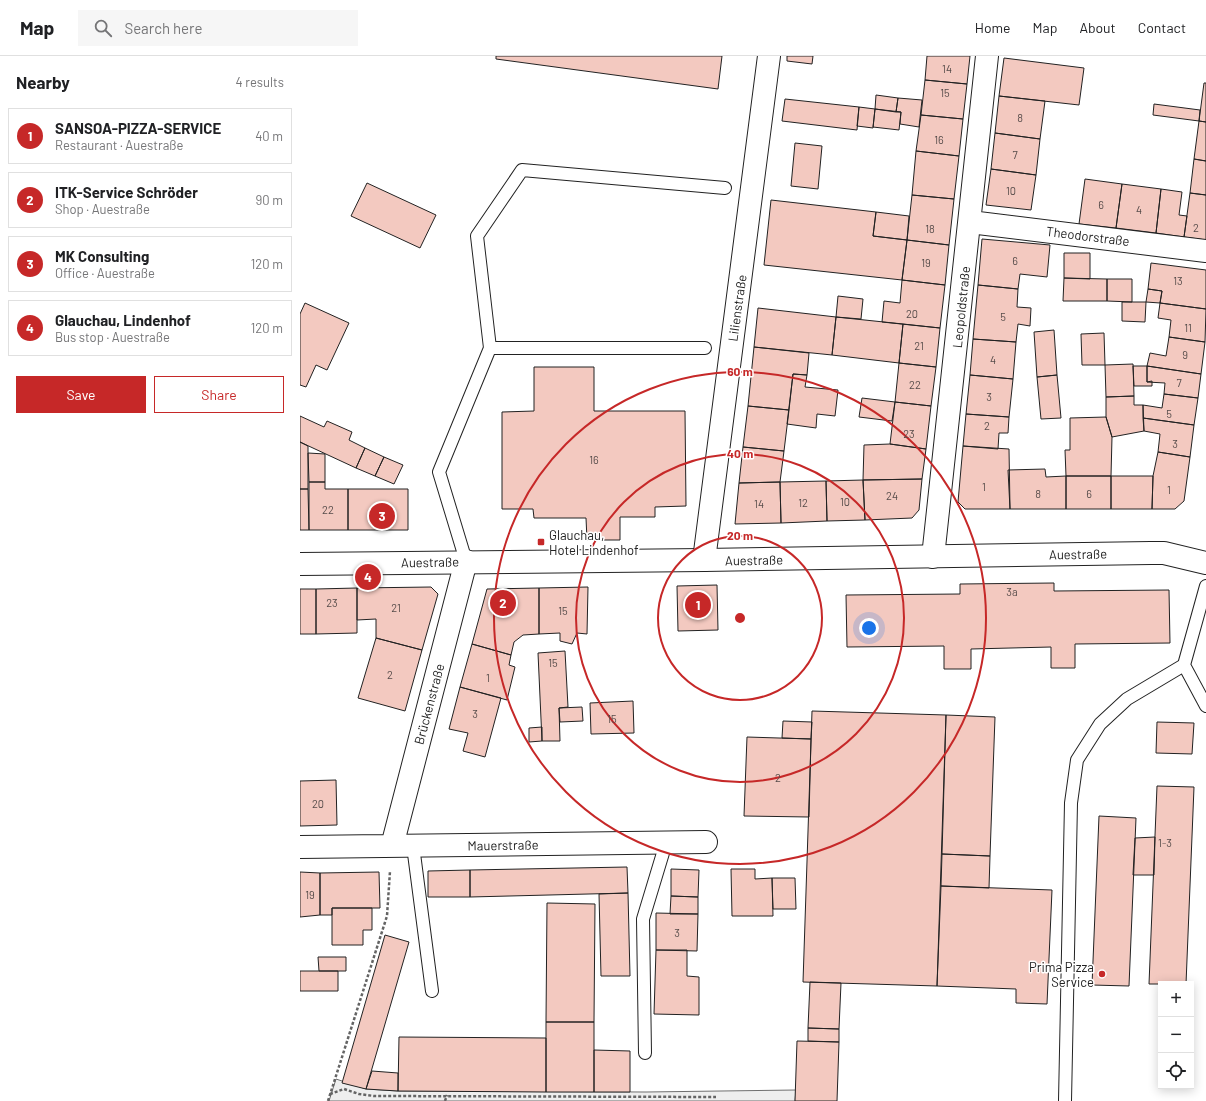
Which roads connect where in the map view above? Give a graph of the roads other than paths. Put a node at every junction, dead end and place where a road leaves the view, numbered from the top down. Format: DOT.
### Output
graph roads {
  1 [pos="769,56"];
  2 [pos="987,56"];
  3 [pos="725,188"];
  4 [pos="970,222"];
  5 [pos="1206,251"];
  6 [pos="490,348"];
  7 [pos="705,348"];
  8 [pos="933,557"];
  9 [pos="704,560"];
  10 [pos="466,561"];
  11 [pos="1206,563"];
  12 [pos="300,564"];
  13 [pos="1206,586"];
  14 [pos="1184,665"];
  15 [pos="1206,706"];
  16 [pos="706,842"];
  17 [pos="666,843"];
  18 [pos="402,846"];
  19 [pos="300,847"];
  20 [pos="432,991"];
  21 [pos="645,1053"];
  22 [pos="1065,1101"];
  1 -- 9 [label="street, Lilienstraße"];
  2 -- 4 [label="street, Leopoldstraße"];
  3 -- 6 [label="lane"];
  4 -- 5 [label="street, Theodorstraße"];
  4 -- 8 [label="street, Leopoldstraße"];
  6 -- 7 [label="lane"];
  6 -- 10 [label="lane"];
  8 -- 9 [label="street, Auestraße"];
  8 -- 11 [label="street, Auestraße"];
  9 -- 10 [label="street, Auestraße"];
  10 -- 12 [label="street, Auestraße"];
  10 -- 18 [label="street, Brückenstraße"];
  13 -- 14 [label="lane"];
  14 -- 15 [label="lane"];
  14 -- 22 [label="lane"];
  16 -- 17 [label="street, Mauerstraße"];
  17 -- 18 [label="street, Mauerstraße"];
  17 -- 21 [label="lane"];
  18 -- 19 [label="street, Mauerstraße"];
  18 -- 20 [label="lane"];
}
